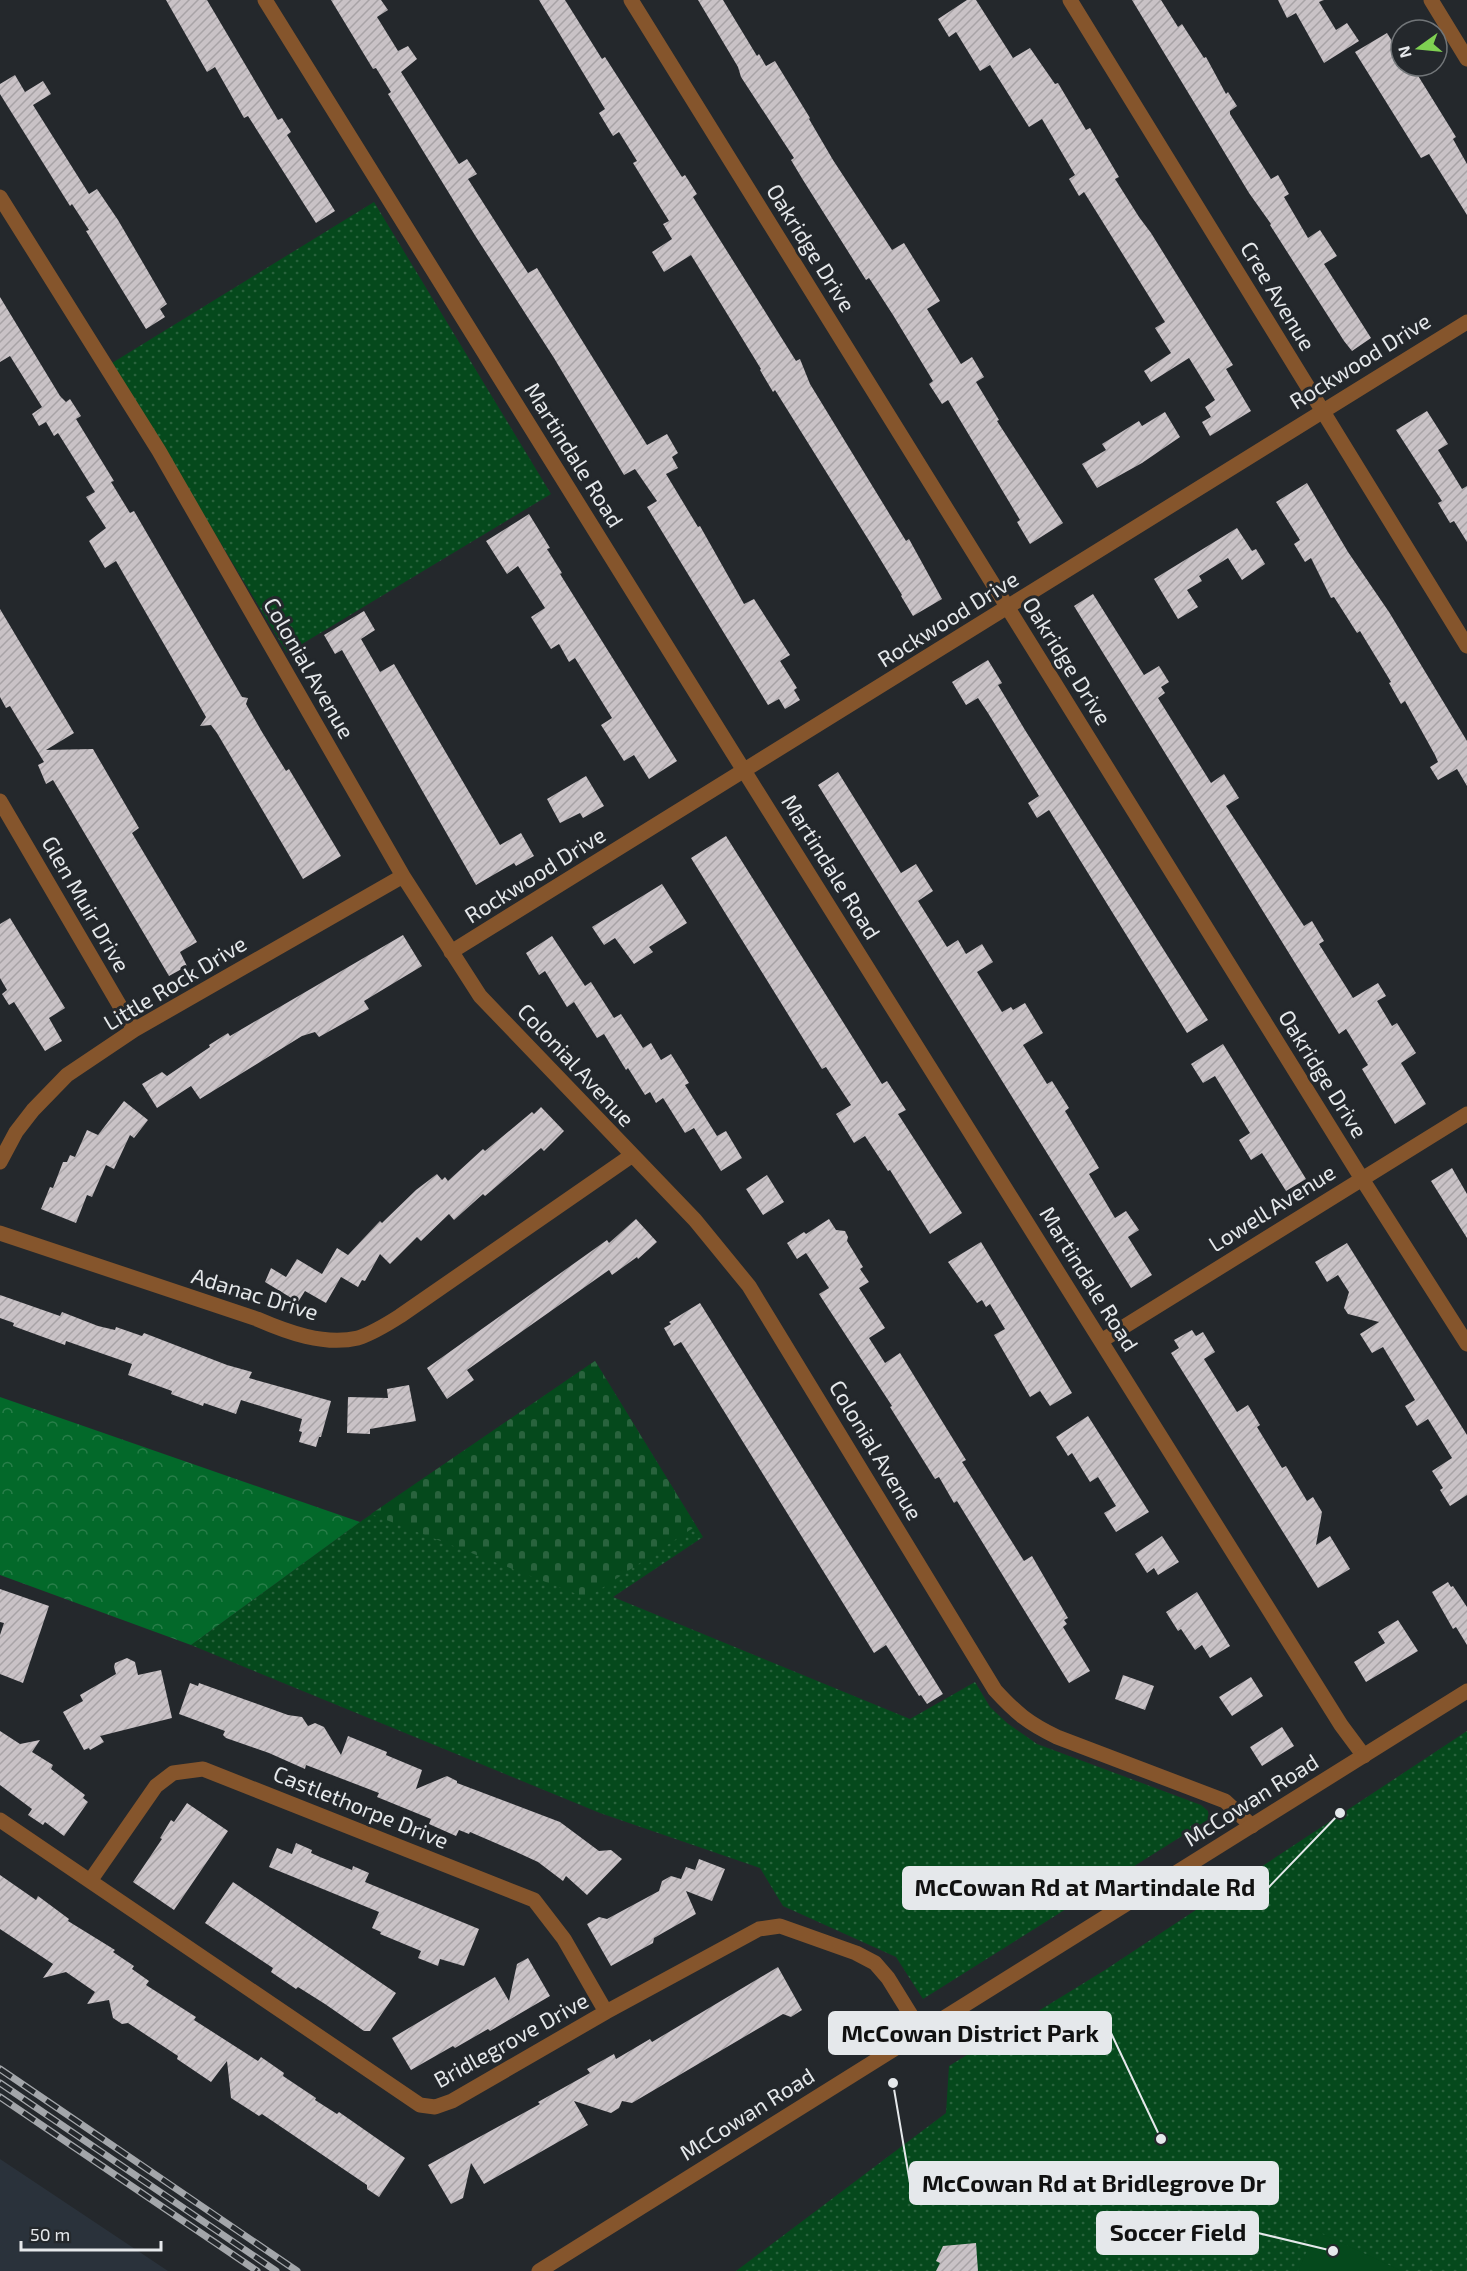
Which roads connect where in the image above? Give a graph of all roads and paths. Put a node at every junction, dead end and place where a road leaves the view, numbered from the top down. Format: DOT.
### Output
graph roads {
  1 [pos="265,0"];
  2 [pos="631,0"];
  3 [pos="1070,0"];
  4 [pos="1431,0"];
  5 [pos="1467,59"];
  6 [pos="0,197"];
  7 [pos="1467,322"];
  8 [pos="1321,411"];
  9 [pos="1008,608"];
  10 [pos="1467,646"];
  11 [pos="745,771"];
  12 [pos="0,801"];
  13 [pos="403,876"];
  14 [pos="451,952"];
  15 [pos="134,1030"];
  16 [pos="1467,1114"];
  17 [pos="631,1156"];
  18 [pos="0,1162"];
  19 [pos="1362,1179"];
  20 [pos="0,1233"];
  21 [pos="1101,1341"];
  22 [pos="1467,1344"];
  23 [pos="1467,1691"];
  24 [pos="1364,1756"];
  25 [pos="0,1820"];
  26 [pos="1252,1826"];
  27 [pos="90,1881"];
  28 [pos="606,2012"];
  29 [pos="922,2033"];
  30 [pos="539,2271"];
  1 -- 11 [label="street, Martindale Road"];
  2 -- 9 [label="street, Oakridge Drive"];
  3 -- 8 [label="street, Cree Avenue"];
  4 -- 5 [label="street"];
  6 -- 13 [label="street, Colonial Avenue"];
  7 -- 8 [label="street, Rockwood Drive"];
  8 -- 9 [label="street, Rockwood Drive"];
  8 -- 10 [label="street, Cree Avenue"];
  9 -- 11 [label="street, Rockwood Drive"];
  9 -- 19 [label="street, Oakridge Drive"];
  11 -- 14 [label="street, Rockwood Drive"];
  11 -- 21 [label="street, Martindale Road"];
  12 -- 15 [label="street, Glen Muir Drive"];
  13 -- 14 [label="street, Colonial Avenue"];
  13 -- 15 [label="street, Little Rock Drive"];
  14 -- 17 [label="street, Colonial Avenue"];
  15 -- 18 [label="street, Little Rock Drive"];
  16 -- 19 [label="street, Lowell Avenue"];
  17 -- 20 [label="street, Adanac Drive"];
  17 -- 26 [label="street, Colonial Avenue"];
  19 -- 21 [label="street, Lowell Avenue"];
  19 -- 22 [label="street, Oakridge Drive"];
  21 -- 24 [label="street, Martindale Road"];
  23 -- 24 [label="street, McCowan Road"];
  24 -- 26 [label="street, McCowan Road"];
  25 -- 27 [label="street, Bridlegrove Drive"];
  26 -- 29 [label="street, McCowan Road"];
  27 -- 28 [label="street, Bridlegrove Drive"];
  27 -- 28 [label="street, Castlethorpe Drive"];
  28 -- 29 [label="street, Bridlegrove Drive"];
  29 -- 30 [label="street, McCowan Road"];
}
